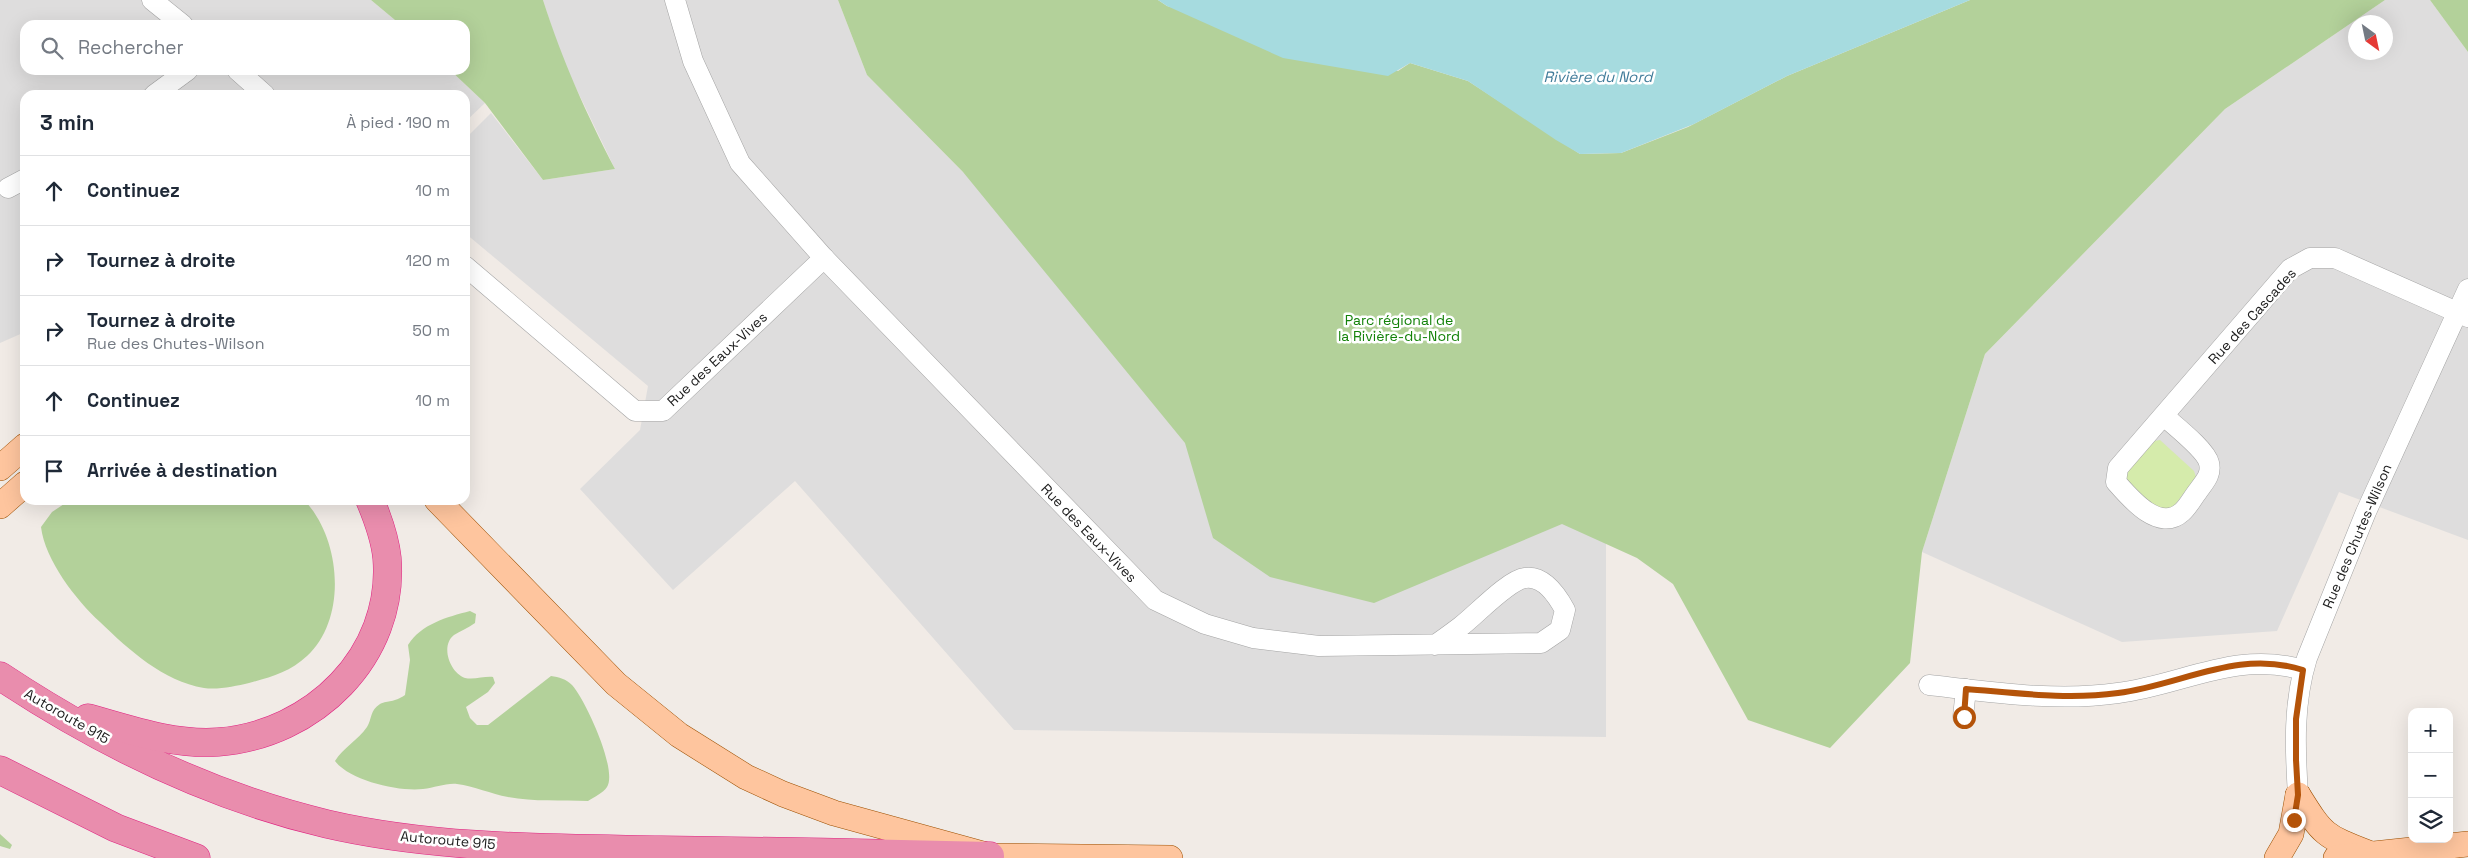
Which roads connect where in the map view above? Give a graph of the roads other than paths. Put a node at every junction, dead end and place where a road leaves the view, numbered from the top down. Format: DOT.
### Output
graph roads {
  1 [pos="152,0"];
  2 [pos="675,0"];
  3 [pos="177,20"];
  4 [pos="181,75"];
  5 [pos="243,75"];
  6 [pos="161,90"];
  7 [pos="259,90"];
  8 [pos="824,258"];
  9 [pos="470,270"];
  10 [pos="2468,289"];
  11 [pos="2462,314"];
  12 [pos="2164,416"];
  13 [pos="20,450"];
  14 [pos="0,468"];
  15 [pos="20,488"];
  16 [pos="372,505"];
  17 [pos="442,505"];
  18 [pos="0,506"];
  19 [pos="1435,645"];
  20 [pos="2303,670"];
  21 [pos="0,676"];
  22 [pos="1929,685"];
  23 [pos="1966,689"];
  24 [pos="46,706"];
  25 [pos="1964,717"];
  26 [pos="0,770"];
  27 [pos="2298,795"];
  28 [pos="2468,844"];
  29 [pos="2374,855"];
  30 [pos="990,856"];
  31 [pos="196,858"];
  32 [pos="1170,858"];
  33 [pos="2277,858"];
  34 [pos="2336,858"];
  1 -- 3 [label="street"];
  2 -- 8 [label="street, Rue des Eaux-Vives"];
  4 -- 6 [label="street"];
  5 -- 7 [label="street"];
  8 -- 9 [label="street, Rue des Eaux-Vives"];
  8 -- 19 [label="street, Rue des Eaux-Vives"];
  10 -- 11 [label="street, Rue des Chutes-Wilson"];
  11 -- 12 [label="street, Rue des Cascades"];
  11 -- 20 [label="street, Rue des Chutes-Wilson"];
  12 -- 12 [label="street, Rue des Cascades"];
  13 -- 14 [label="main road"];
  15 -- 18 [label="main road"];
  16 -- 24 [label="highway"];
  17 -- 30 [label="main road"];
  19 -- 19 [label="street, Rue des Eaux-Vives"];
  20 -- 23 [label="street"];
  20 -- 27 [label="street, Rue des Chutes-Wilson"];
  21 -- 24 [label="highway, Autoroute 915"];
  22 -- 23 [label="street"];
  23 -- 25 [label="street"];
  24 -- 30 [label="highway, Autoroute 915"];
  26 -- 31 [label="highway"];
  27 -- 29 [label="main road"];
  27 -- 33 [label="main road"];
  28 -- 29 [label="main road"];
  29 -- 34 [label="main road"];
  30 -- 32 [label="main road"];
}
